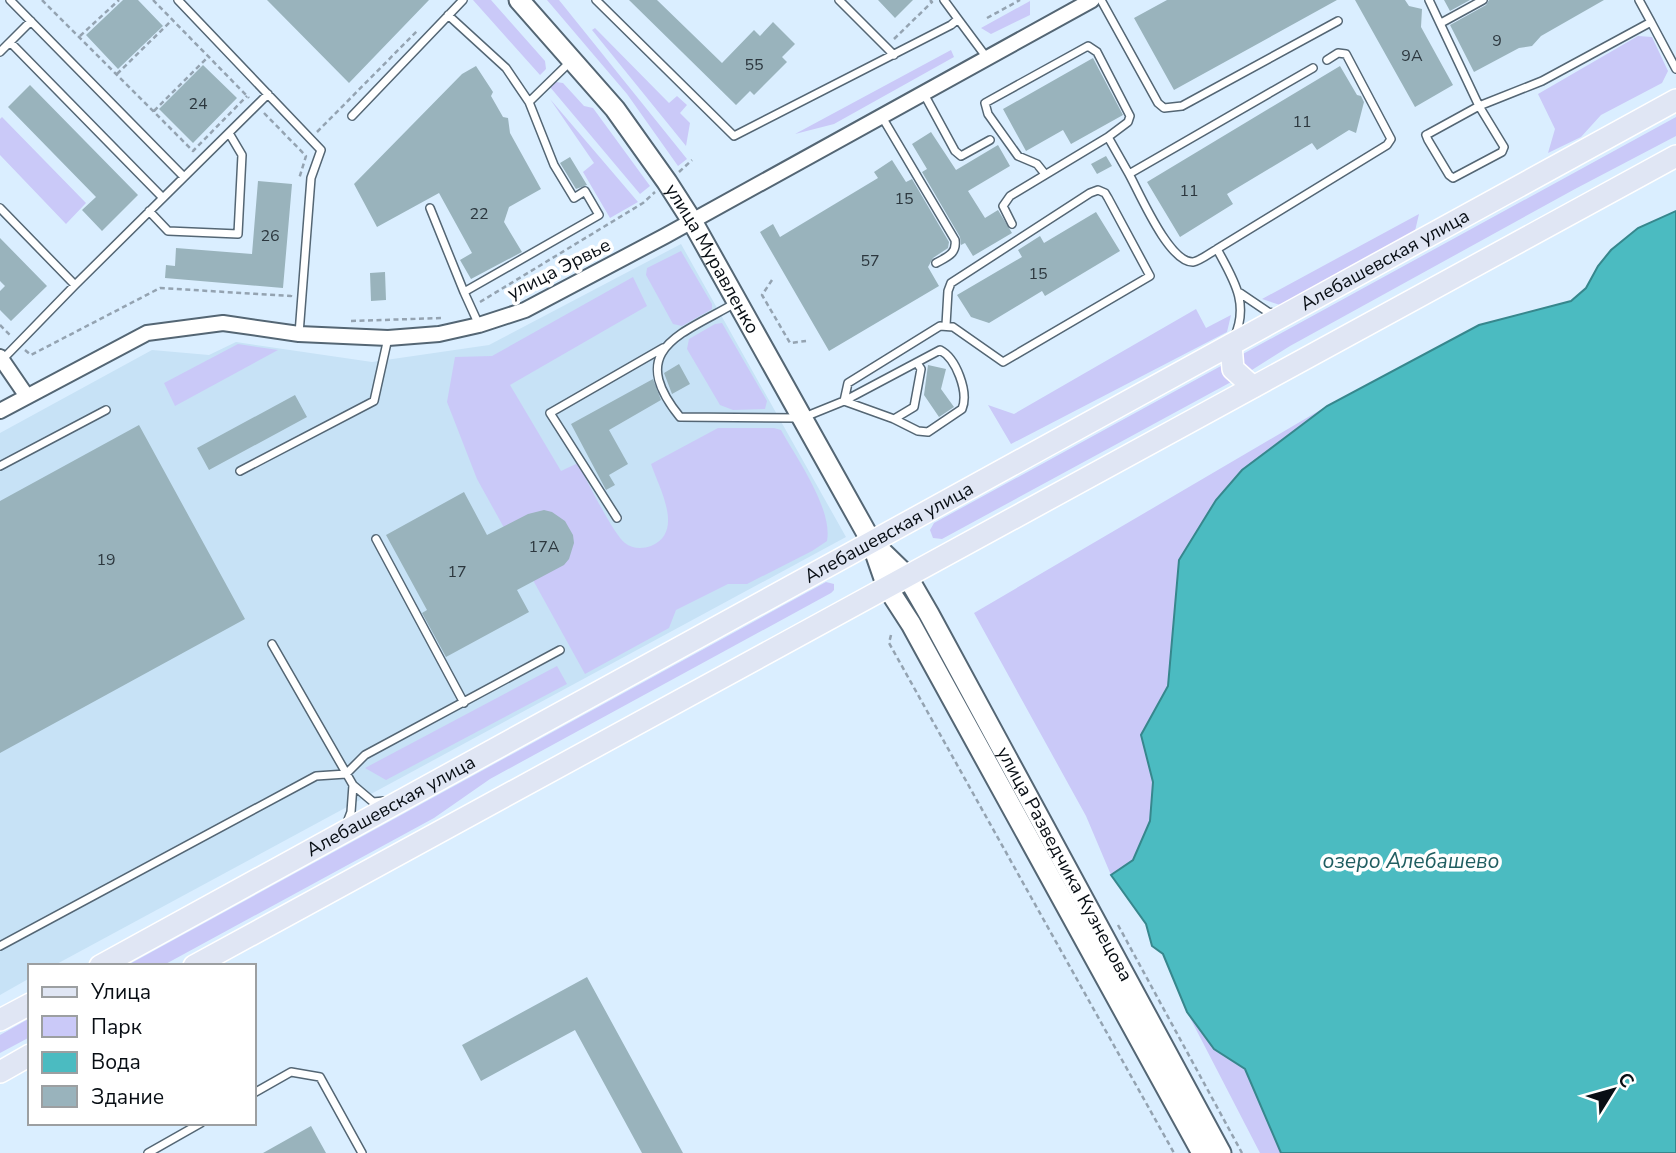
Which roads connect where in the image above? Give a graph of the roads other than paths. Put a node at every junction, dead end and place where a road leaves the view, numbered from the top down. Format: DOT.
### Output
graph roads {
  1 [pos="10,0"];
  2 [pos="178,0"];
  3 [pos="463,0"];
  4 [pos="519,0"];
  5 [pos="596,0"];
  6 [pos="839,0"];
  7 [pos="944,0"];
  8 [pos="1092,0"];
  9 [pos="1101,0"];
  10 [pos="1429,0"];
  11 [pos="1483,0"];
  12 [pos="1639,0"];
  13 [pos="448,15"];
  14 [pos="958,19"];
  15 [pos="31,21"];
  16 [pos="1338,21"];
  17 [pos="1651,22"];
  18 [pos="1440,23"];
  19 [pos="10,42"];
  20 [pos="0,52"];
  21 [pos="894,55"];
  22 [pos="987,58"];
  23 [pos="572,60"];
  24 [pos="1327,60"];
  25 [pos="1313,68"];
  26 [pos="1676,69"];
  27 [pos="923,93"];
  28 [pos="268,94"];
  29 [pos="1676,100"];
  30 [pos="529,102"];
  31 [pos="1479,106"];
  32 [pos="352,116"];
  33 [pos="882,116"];
  34 [pos="229,133"];
  35 [pos="1108,137"];
  36 [pos="990,140"];
  37 [pos="1676,156"];
  38 [pos="1045,174"];
  39 [pos="1129,174"];
  40 [pos="184,177"];
  41 [pos="163,198"];
  42 [pos="0,208"];
  43 [pos="430,208"];
  44 [pos="149,211"];
  45 [pos="692,221"];
  46 [pos="1012,224"];
  47 [pos="1217,249"];
  48 [pos="936,263"];
  49 [pos="75,285"];
  50 [pos="464,292"];
  51 [pos="1240,293"];
  52 [pos="738,302"];
  53 [pos="1285,315"];
  54 [pos="479,325"];
  55 [pos="946,325"];
  56 [pos="299,334"];
  57 [pos="388,338"];
  58 [pos="1231,345"];
  59 [pos="664,348"];
  60 [pos="1,358"];
  61 [pos="917,363"];
  62 [pos="1253,387"];
  63 [pos="26,395"];
  64 [pos="844,401"];
  65 [pos="106,410"];
  66 [pos="0,411"];
  67 [pos="802,418"];
  68 [pos="894,419"];
  69 [pos="0,466"];
  70 [pos="240,471"];
  71 [pos="617,518"];
  72 [pos="376,539"];
  73 [pos="871,541"];
  74 [pos="907,576"];
  75 [pos="887,587"];
  76 [pos="272,643"];
  77 [pos="560,650"];
  78 [pos="464,703"];
  79 [pos="346,774"];
  80 [pos="353,785"];
  81 [pos="402,801"];
  82 [pos="341,834"];
  83 [pos="0,946"];
  84 [pos="104,964"];
  85 [pos="198,964"];
  86 [pos="28,1005"];
  87 [pos="0,1020"];
  88 [pos="28,1056"];
  89 [pos="0,1072"];
  90 [pos="256,1092"];
  91 [pos="197,1125"];
  92 [pos="148,1153"];
  93 [pos="362,1153"];
  94 [pos="1202,1153"];
  95 [pos="1221,1153"];
  1 -- 15 [label="lane"];
  2 -- 28 [label="lane"];
  3 -- 13 [label="lane"];
  4 -- 23 [label="main road, улица Муравленко"];
  5 -- 21 [label="lane"];
  6 -- 21 [label="lane"];
  7 -- 14 [label="lane"];
  8 -- 22 [label="street, улица Эрвье"];
  9 -- 16 [label="lane"];
  10 -- 18 [label="lane"];
  11 -- 18 [label="lane"];
  12 -- 17 [label="lane"];
  13 -- 30 [label="lane"];
  13 -- 32 [label="lane"];
  14 -- 21 [label="lane"];
  14 -- 22 [label="lane"];
  15 -- 19 [label="lane"];
  15 -- 40 [label="lane"];
  17 -- 26 [label="lane"];
  17 -- 31 [label="lane"];
  18 -- 31 [label="lane"];
  19 -- 20 [label="lane"];
  19 -- 41 [label="lane"];
  22 -- 27 [label="street, улица Эрвье"];
  23 -- 30 [label="lane"];
  23 -- 45 [label="main road, улица Муравленко"];
  24 -- 47 [label="lane"];
  25 -- 39 [label="lane"];
  27 -- 33 [label="street, улица Эрвье"];
  27 -- 36 [label="lane"];
  28 -- 34 [label="lane"];
  28 -- 56 [label="lane"];
  29 -- 53 [label="main road, Алебашевская улица"];
  30 -- 50 [label="lane"];
  31 -- 31 [label="lane"];
  33 -- 45 [label="street, улица Эрвье"];
  33 -- 48 [label="lane"];
  34 -- 40 [label="lane"];
  34 -- 44 [label="lane"];
  35 -- 38 [label="lane"];
  35 -- 38 [label="lane"];
  35 -- 39 [label="lane"];
  37 -- 62 [label="main road"];
  38 -- 46 [label="lane"];
  39 -- 47 [label="lane"];
  40 -- 41 [label="lane"];
  41 -- 44 [label="lane"];
  42 -- 49 [label="lane"];
  43 -- 50 [label="lane"];
  44 -- 49 [label="lane"];
  45 -- 52 [label="main road, улица Муравленко"];
  45 -- 54 [label="street, улица Эрвье"];
  47 -- 51 [label="lane"];
  49 -- 60 [label="lane"];
  50 -- 54 [label="lane"];
  51 -- 53 [label="lane"];
  51 -- 58 [label="lane"];
  52 -- 59 [label="lane"];
  52 -- 67 [label="main road, улица Муравленко"];
  53 -- 58 [label="main road, Алебашевская улица"];
  54 -- 57 [label="street, улица Эрвье"];
  55 -- 55 [label="lane"];
  55 -- 64 [label="lane"];
  56 -- 57 [label="street, улица Эрвье"];
  56 -- 63 [label="street, улица Эрвье"];
  57 -- 70 [label="lane"];
  58 -- 62 [label="main road"];
  58 -- 73 [label="main road, Алебашевская улица"];
  59 -- 67 [label="lane"];
  59 -- 71 [label="lane"];
  60 -- 63 [label="street"];
  61 -- 64 [label="lane"];
  61 -- 68 [label="lane"];
  61 -- 68 [label="lane"];
  62 -- 74 [label="main road"];
  63 -- 66 [label="street, улица Эрвье"];
  64 -- 67 [label="lane"];
  64 -- 68 [label="lane"];
  65 -- 69 [label="lane"];
  67 -- 73 [label="main road, улица Муравленко"];
  72 -- 78 [label="lane"];
  73 -- 74 [label="main road, улица Разведчика Кузнецова"];
  73 -- 75 [label="main road, улица Разведчика Кузнецова"];
  73 -- 81 [label="main road, Алебашевская улица"];
  74 -- 75 [label="main road"];
  74 -- 95 [label="main road, улица Разведчика Кузнецова"];
  75 -- 85 [label="main road"];
  75 -- 94 [label="main road, улица Разведчика Кузнецова"];
  76 -- 79 [label="lane"];
  77 -- 78 [label="lane"];
  78 -- 79 [label="lane"];
  79 -- 80 [label="lane"];
  79 -- 83 [label="lane"];
  80 -- 81 [label="lane"];
  80 -- 82 [label="lane"];
  81 -- 82 [label="main road, Алебашевская улица"];
  82 -- 84 [label="main road, Алебашевская улица"];
  86 -- 87 [label="main road"];
  88 -- 89 [label="main road"];
  90 -- 93 [label="lane"];
  91 -- 92 [label="lane"];
}
